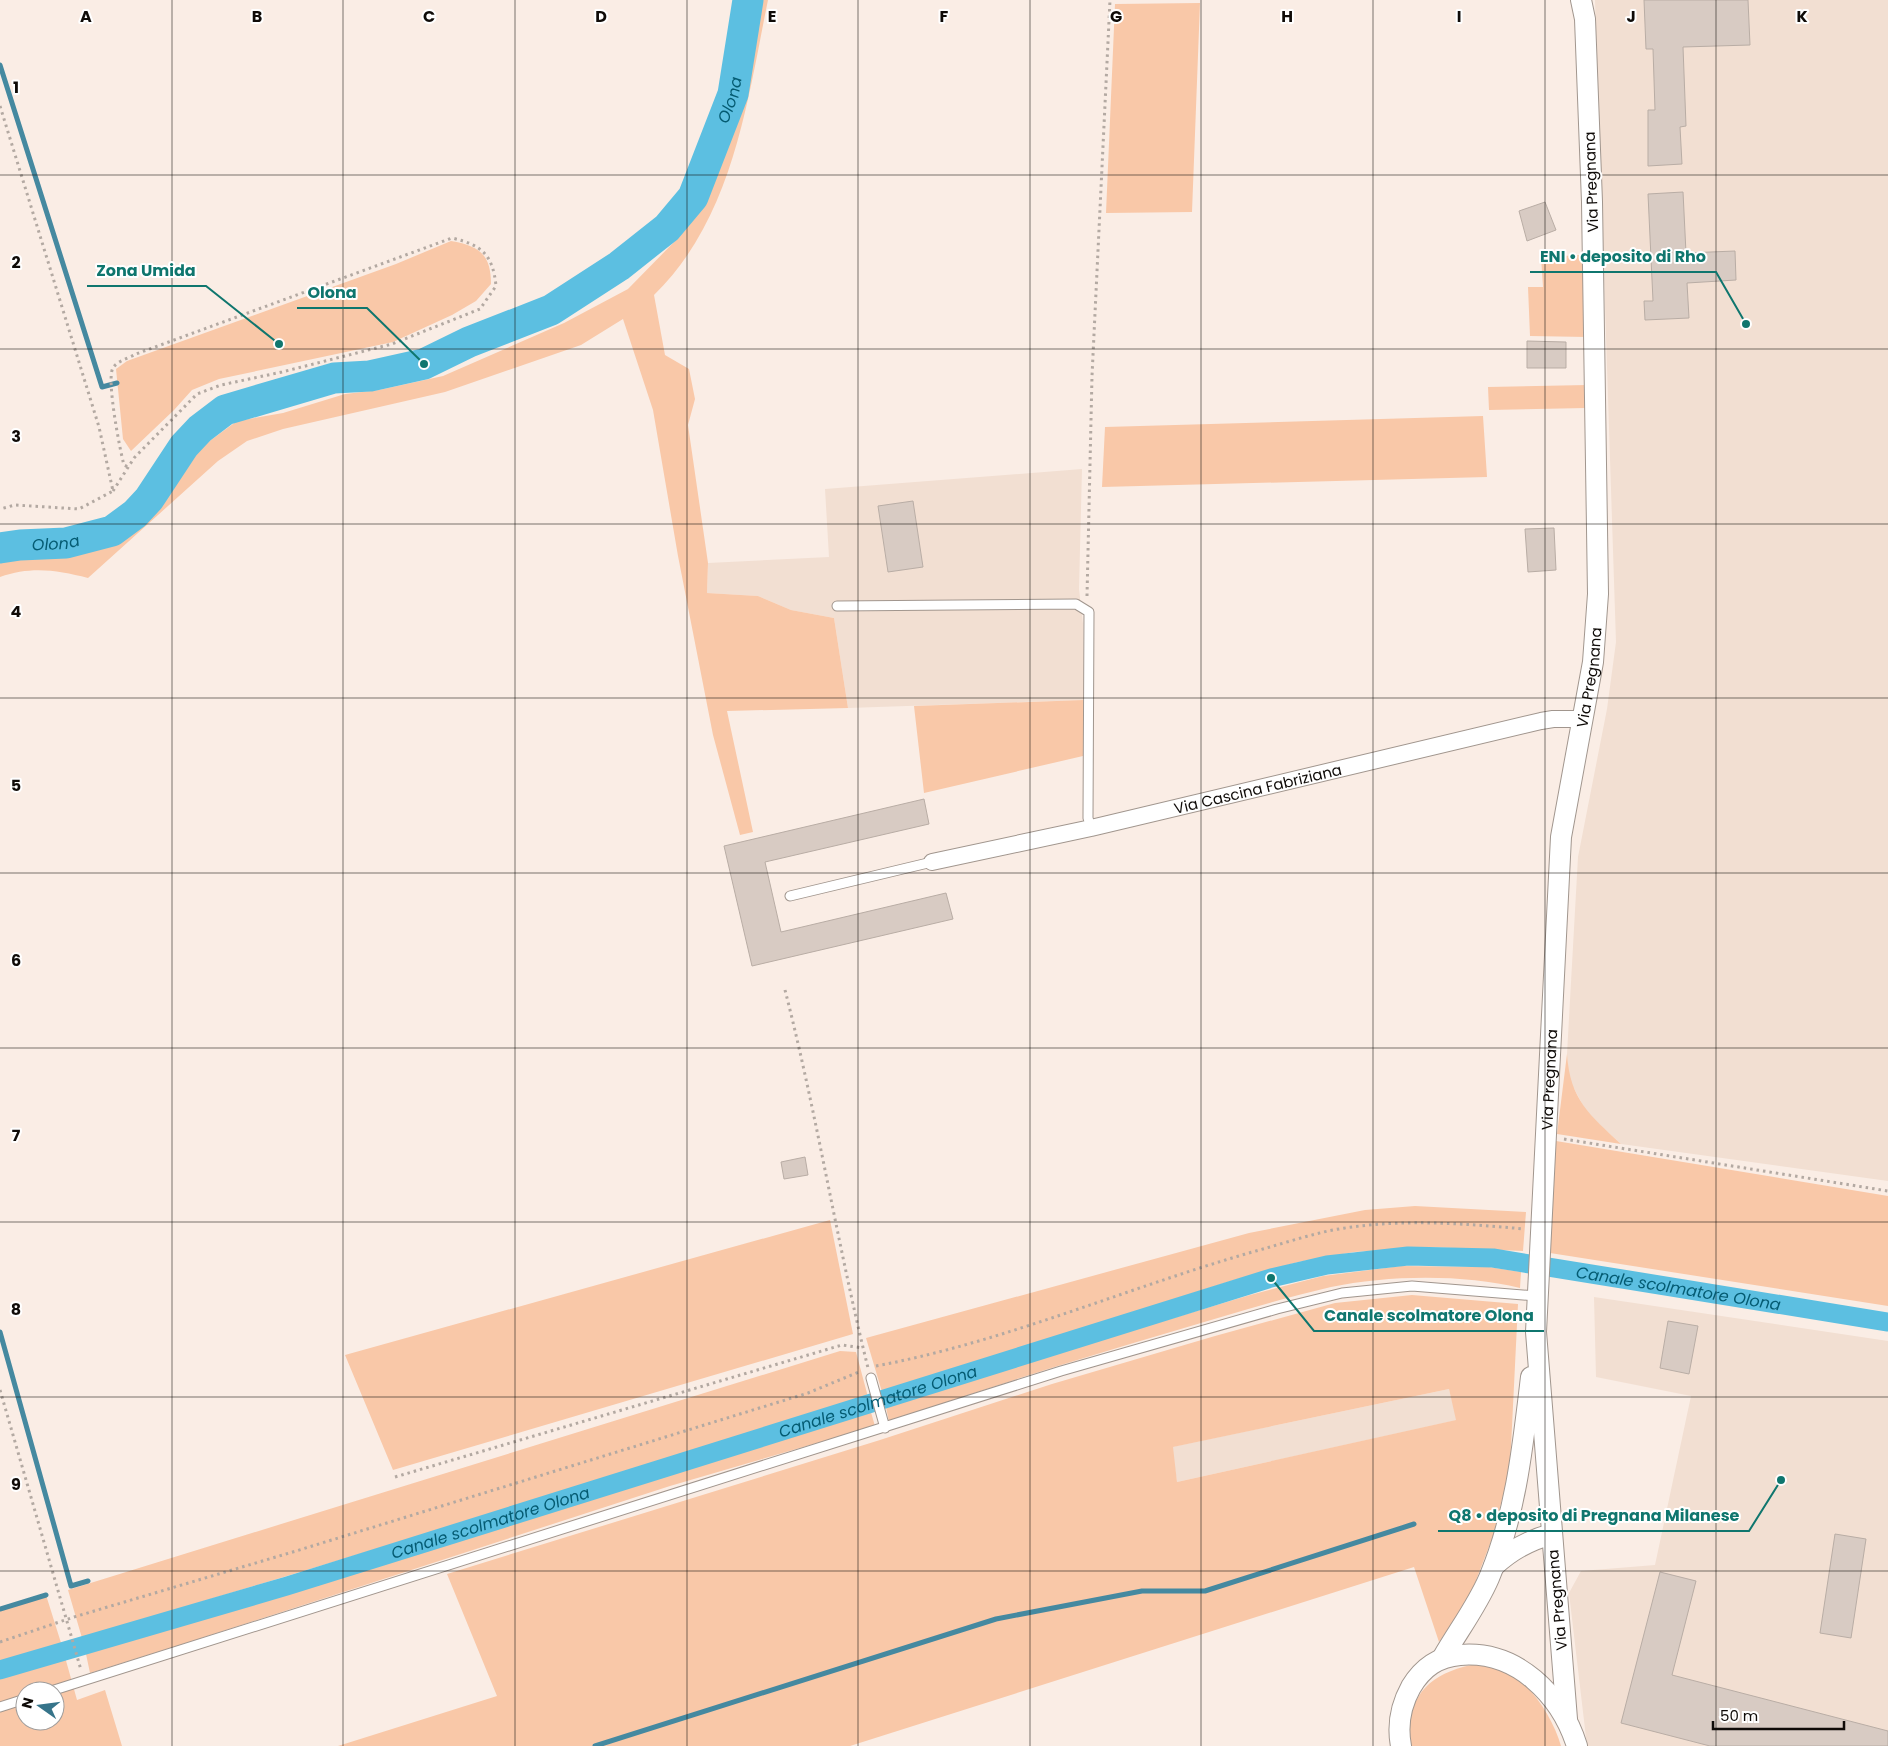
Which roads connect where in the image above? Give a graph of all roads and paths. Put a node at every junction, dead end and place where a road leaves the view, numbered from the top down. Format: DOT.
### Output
graph roads {
  1 [pos="1110,0"];
  2 [pos="1585,6"];
  3 [pos="0,106"];
  4 [pos="128,467"];
  5 [pos="114,491"];
  6 [pos="0,509"];
  7 [pos="837,606"];
  8 [pos="1089,612"];
  9 [pos="1582,719"];
  10 [pos="1091,828"];
  11 [pos="932,862"];
  12 [pos="790,896"];
  13 [pos="785,990"];
  14 [pos="1546,1136"];
  15 [pos="1888,1190"];
  16 [pos="1539,1235"];
  17 [pos="1536,1291"];
  18 [pos="1536,1332"];
  19 [pos="863,1348"];
  20 [pos="868,1367"];
  21 [pos="871,1378"];
  22 [pos="0,1390"];
  23 [pos="885,1427"];
  24 [pos="395,1477"];
  25 [pos="1552,1534"];
  26 [pos="1492,1567"];
  27 [pos="66,1620"];
  28 [pos="0,1642"];
  29 [pos="1442,1657"];
  30 [pos="82,1671"];
  31 [pos="65,1686"];
  32 [pos="15,1702"];
  33 [pos="0,1707"];
  34 [pos="1567,1719"];
  35 [pos="1400,1745"];
  36 [pos="1577,1746"];
  1 -- 8 [label="path"];
  2 -- 9 [label="street, Via Pregnana"];
  3 -- 5 [label="path"];
  4 -- 4 [label="path"];
  4 -- 5 [label="path"];
  5 -- 6 [label="path"];
  7 -- 8 [label="lane"];
  8 -- 10 [label="lane"];
  9 -- 10 [label="street, Via Cascina Fabriziana"];
  9 -- 14 [label="street, Via Pregnana"];
  10 -- 11 [label="street, Via Cascina Fabriziana"];
  11 -- 12 [label="lane"];
  13 -- 19 [label="path"];
  14 -- 15 [label="path"];
  14 -- 16 [label="street, Via Pregnana"];
  16 -- 17 [label="street, Via Pregnana"];
  16 -- 20 [label="path"];
  17 -- 18 [label="street, Via Pregnana"];
  17 -- 23 [label="lane"];
  18 -- 25 [label="street, Via Pregnana"];
  18 -- 26 [label="street, Via Pregnana"];
  19 -- 20 [label="path"];
  19 -- 24 [label="path"];
  20 -- 27 [label="path"];
  21 -- 23 [label="lane"];
  22 -- 27 [label="path"];
  23 -- 31 [label="lane"];
  25 -- 26 [label="street"];
  25 -- 34 [label="street, Via Pregnana"];
  26 -- 29 [label="street, Via Pregnana"];
  27 -- 28 [label="path"];
  27 -- 30 [label="path"];
  29 -- 34 [label="street"];
  29 -- 35 [label="street, Via Pregnana"];
  32 -- 33 [label="lane"];
  34 -- 36 [label="street"];
}
